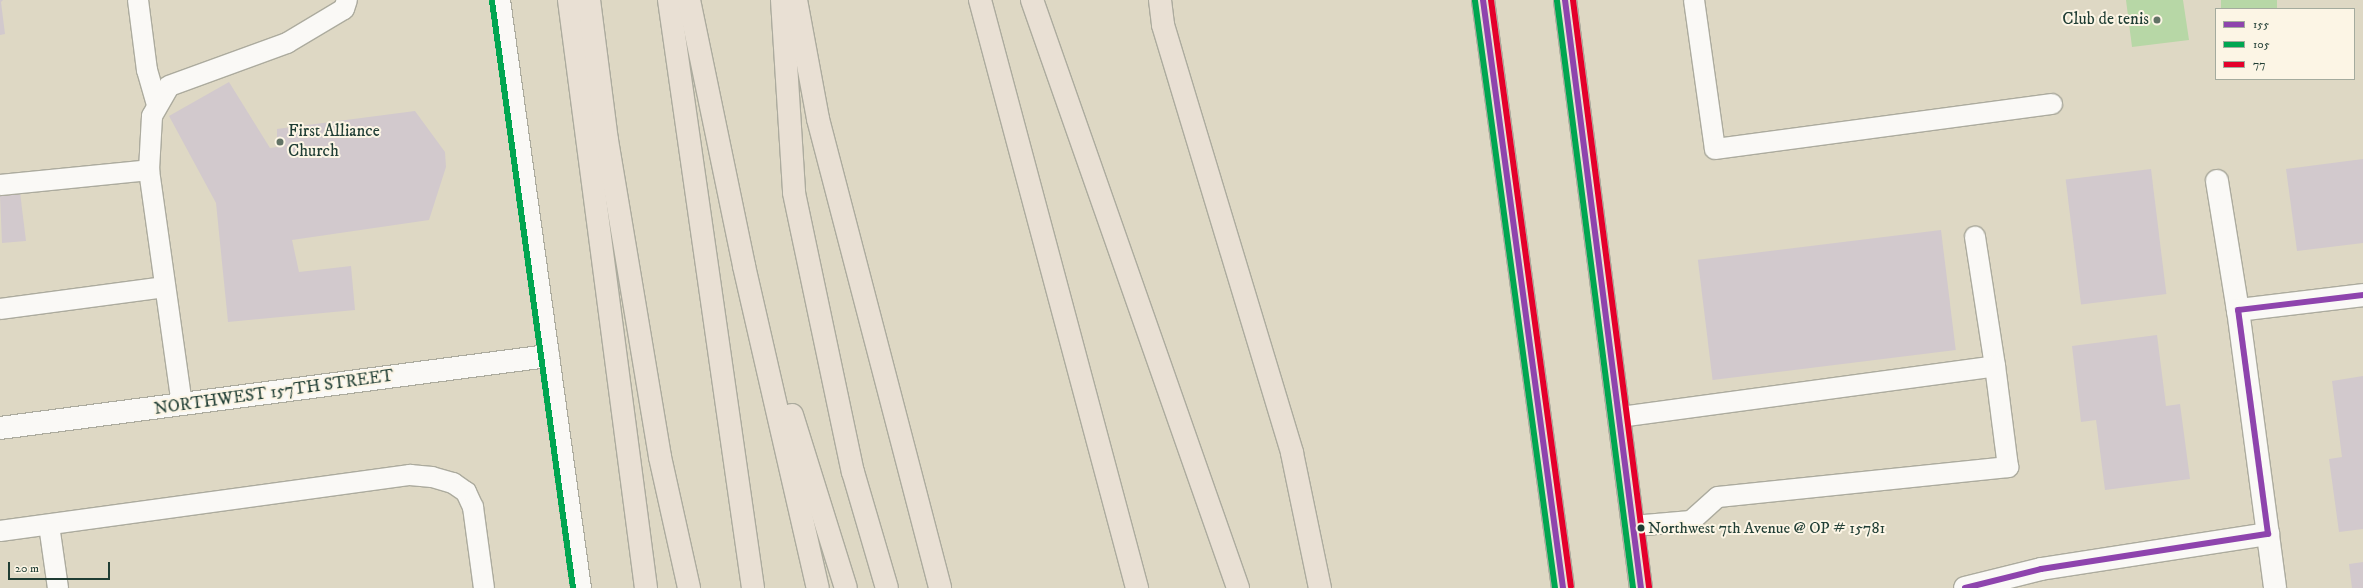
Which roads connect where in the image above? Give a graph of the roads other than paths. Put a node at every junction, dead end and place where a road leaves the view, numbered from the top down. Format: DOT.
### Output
graph roads {
  1 [pos="138,0"];
  2 [pos="347,0"];
  3 [pos="500,0"];
  4 [pos="569,0"];
  5 [pos="589,0"];
  6 [pos="669,0"];
  7 [pos="689,0"];
  8 [pos="782,0"];
  9 [pos="796,0"];
  10 [pos="980,0"];
  11 [pos="1032,0"];
  12 [pos="1160,0"];
  13 [pos="1483,0"];
  14 [pos="1565,0"];
  15 [pos="1694,0"];
  16 [pos="2052,104"];
  17 [pos="157,106"];
  18 [pos="148,170"];
  19 [pos="2217,180"];
  20 [pos="0,185"];
  21 [pos="1975,237"];
  22 [pos="744,266"];
  23 [pos="166,287"];
  24 [pos="2363,295"];
  25 [pos="0,309"];
  26 [pos="2238,310"];
  27 [pos="548,356"];
  28 [pos="1995,366"];
  29 [pos="182,405"];
  30 [pos="1620,417"];
  31 [pos="0,428"];
  32 [pos="49,525"];
  33 [pos="1633,526"];
  34 [pos="0,531"];
  35 [pos="2268,534"];
  36 [pos="2271,587"];
  37 [pos="58,588"];
  38 [pos="484,588"];
  39 [pos="581,588"];
  40 [pos="646,588"];
  41 [pos="689,588"];
  42 [pos="753,588"];
  43 [pos="818,588"];
  44 [pos="846,588"];
  45 [pos="887,588"];
  46 [pos="940,588"];
  47 [pos="1137,588"];
  48 [pos="1238,588"];
  49 [pos="1320,588"];
  50 [pos="1562,588"];
  51 [pos="1641,588"];
  52 [pos="1965,588"];
  1 -- 17 [label="lane"];
  2 -- 17 [label="lane"];
  3 -- 27 [label="lane"];
  4 -- 40 [label="main road"];
  5 -- 41 [label="main road"];
  6 -- 42 [label="main road"];
  7 -- 22 [label="main road"];
  8 -- 45 [label="main road"];
  9 -- 46 [label="main road"];
  10 -- 47 [label="main road"];
  11 -- 48 [label="main road"];
  12 -- 49 [label="main road"];
  13 -- 50 [label="main road"];
  14 -- 30 [label="main road"];
  15 -- 16 [label="lane"];
  17 -- 18 [label="lane"];
  18 -- 20 [label="lane"];
  18 -- 23 [label="lane"];
  19 -- 26 [label="street"];
  21 -- 28 [label="lane"];
  22 -- 43 [label="main road"];
  22 -- 44 [label="main road"];
  23 -- 25 [label="lane"];
  23 -- 29 [label="lane"];
  24 -- 26 [label="street"];
  26 -- 35 [label="street"];
  27 -- 29 [label="street, NORTHWEST 157TH STREET"];
  27 -- 39 [label="lane"];
  28 -- 30 [label="lane"];
  28 -- 33 [label="lane"];
  29 -- 31 [label="street, NORTHWEST 157TH STREET"];
  30 -- 33 [label="main road"];
  32 -- 34 [label="lane"];
  32 -- 37 [label="lane"];
  32 -- 38 [label="lane"];
  33 -- 51 [label="main road"];
  35 -- 36 [label="street"];
  35 -- 52 [label="street"];
}
